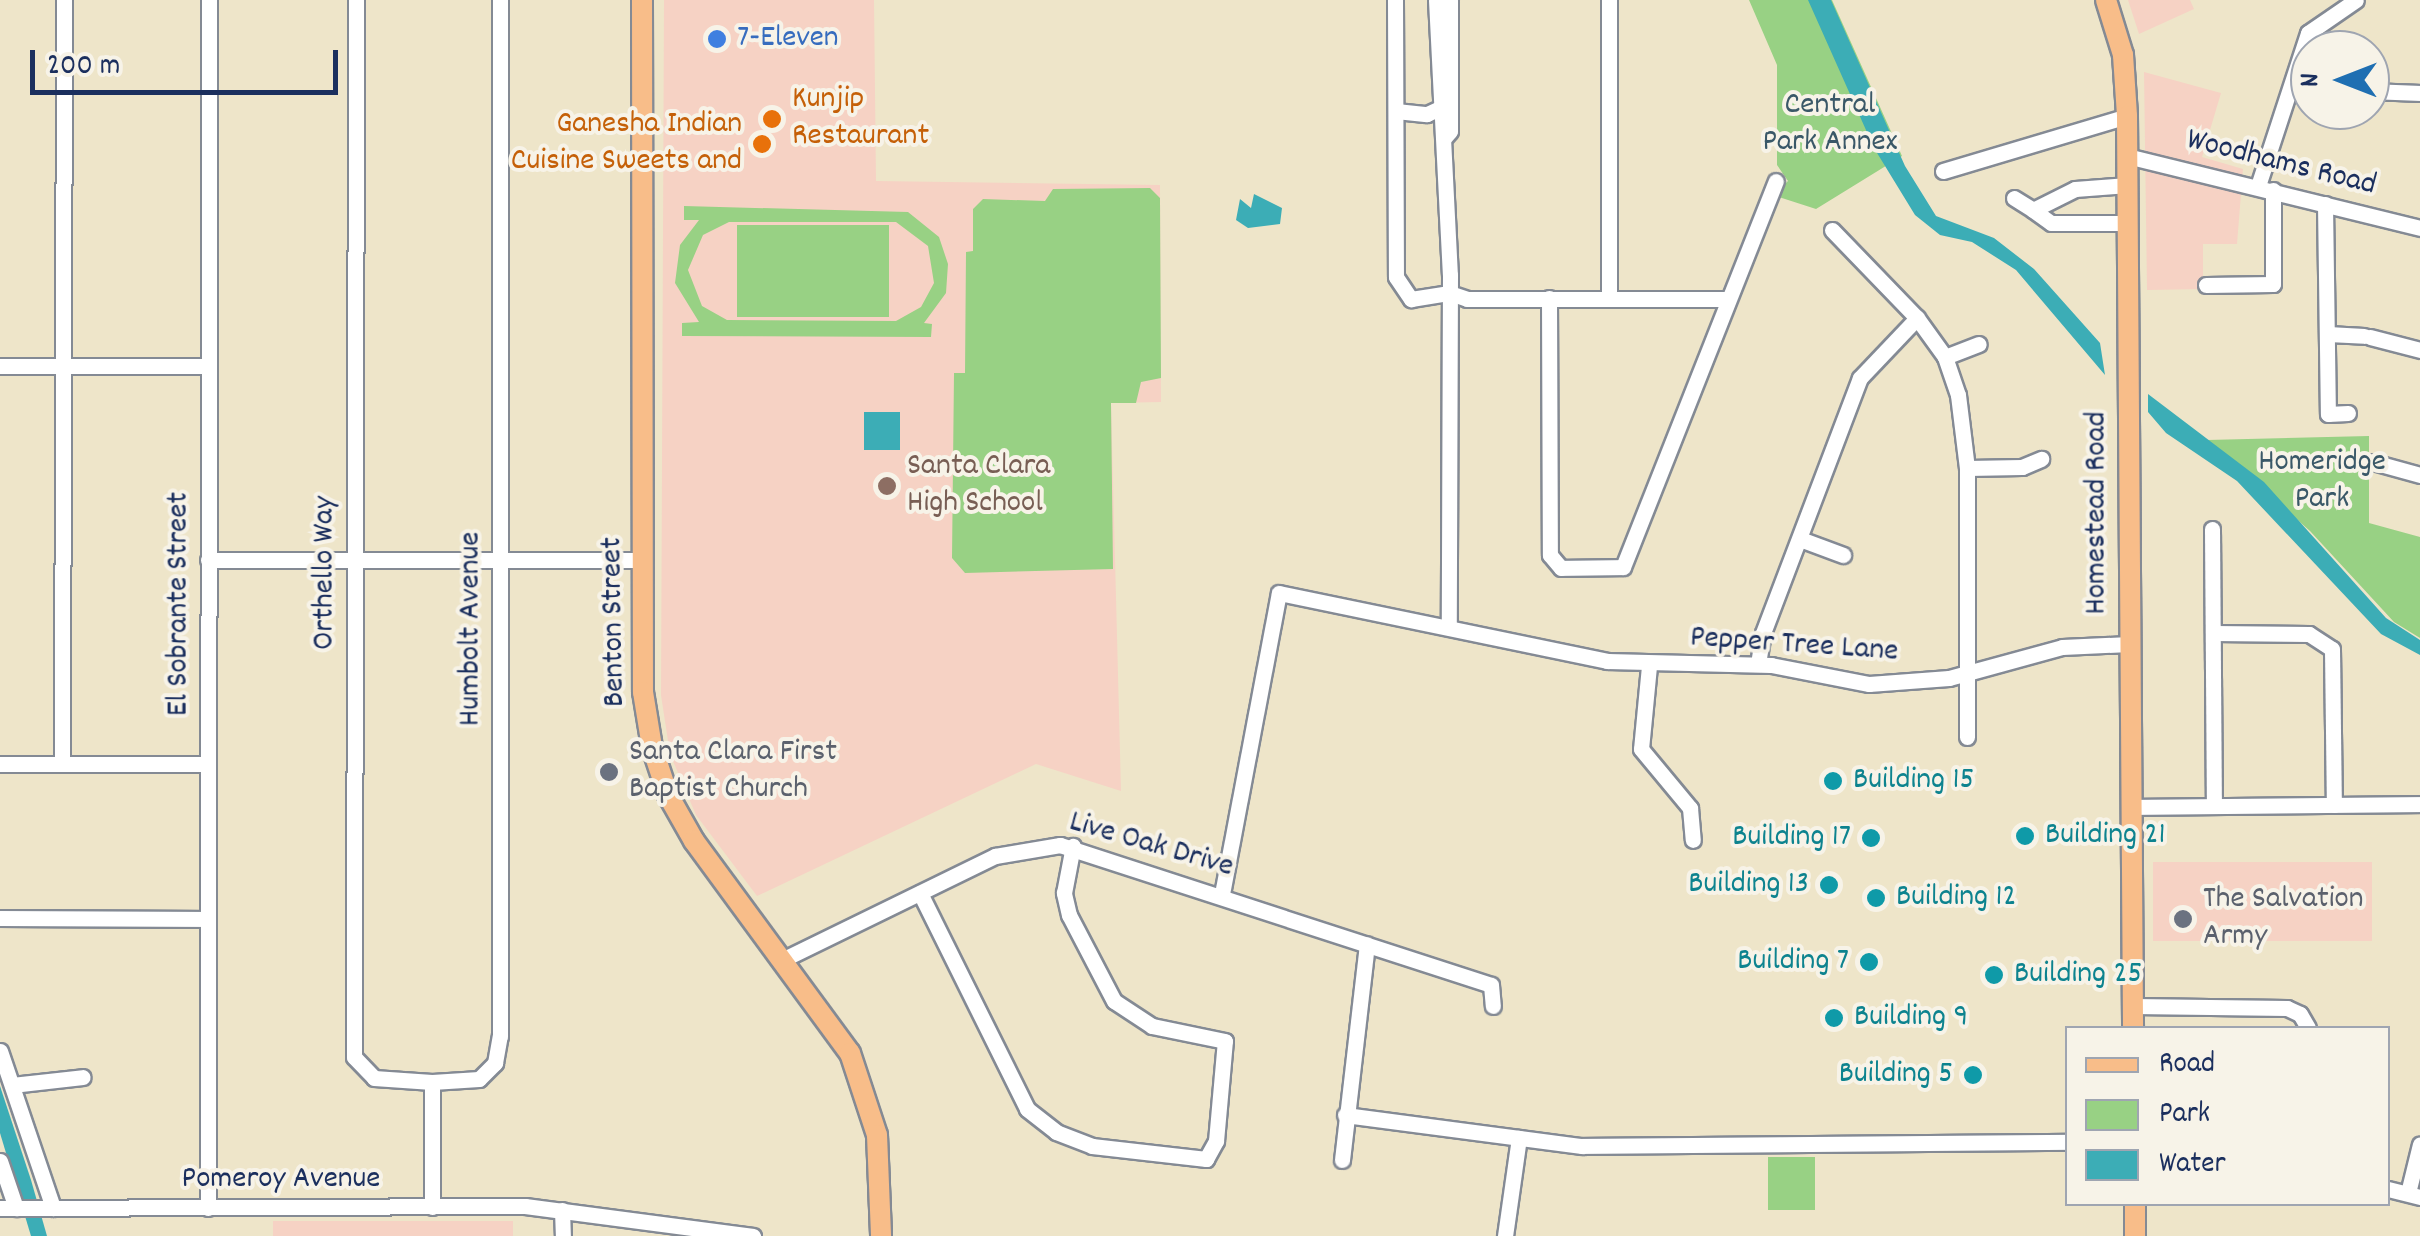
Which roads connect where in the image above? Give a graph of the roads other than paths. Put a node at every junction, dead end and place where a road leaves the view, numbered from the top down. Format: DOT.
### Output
graph roads {
  1 [pos="64,0"];
  2 [pos="209,0"];
  3 [pos="356,0"];
  4 [pos="500,0"];
  5 [pos="642,0"];
  6 [pos="1395,0"];
  7 [pos="1436,0"];
  8 [pos="1450,0"];
  9 [pos="1609,0"];
  10 [pos="2106,0"];
  11 [pos="2356,0"];
  12 [pos="2312,30"];
  13 [pos="2290,78"];
  14 [pos="2390,91"];
  15 [pos="2420,92"];
  16 [pos="1442,104"];
  17 [pos="1404,111"];
  18 [pos="2127,116"];
  19 [pos="2127,156"];
  20 [pos="1943,171"];
  21 [pos="1776,181"];
  22 [pos="2128,185"];
  23 [pos="2266,188"];
  24 [pos="2014,198"];
  25 [pos="2325,204"];
  26 [pos="2033,210"];
  27 [pos="2128,223"];
  28 [pos="2420,228"];
  29 [pos="1832,230"];
  30 [pos="2206,286"];
  31 [pos="1450,293"];
  32 [pos="1549,298"];
  33 [pos="1609,298"];
  34 [pos="1728,299"];
  35 [pos="1917,318"];
  36 [pos="2328,334"];
  37 [pos="1979,344"];
  38 [pos="2420,350"];
  39 [pos="1944,357"];
  40 [pos="0,366"];
  41 [pos="62,366"];
  42 [pos="208,366"];
  43 [pos="2348,414"];
  44 [pos="2042,459"];
  45 [pos="2372,462"];
  46 [pos="1968,468"];
  47 [pos="2420,475"];
  48 [pos="2212,528"];
  49 [pos="1800,540"];
  50 [pos="1843,555"];
  51 [pos="208,560"];
  52 [pos="353,560"];
  53 [pos="500,560"];
  54 [pos="643,560"];
  55 [pos="1449,624"];
  56 [pos="2214,633"];
  57 [pos="2129,644"];
  58 [pos="1758,664"];
  59 [pos="1649,666"];
  60 [pos="1967,673"];
  61 [pos="1967,737"];
  62 [pos="0,764"];
  63 [pos="62,764"];
  64 [pos="208,764"];
  65 [pos="2420,804"];
  66 [pos="2334,805"];
  67 [pos="2214,806"];
  68 [pos="2133,807"];
  69 [pos="1693,840"];
  70 [pos="1074,846"];
  71 [pos="920,893"];
  72 [pos="1222,894"];
  73 [pos="0,918"];
  74 [pos="208,919"];
  75 [pos="1368,944"];
  76 [pos="786,958"];
  77 [pos="1493,1006"];
  78 [pos="2133,1006"];
  79 [pos="2133,1026"];
  80 [pos="2307,1026"];
  81 [pos="0,1051"];
  82 [pos="83,1078"];
  83 [pos="432,1082"];
  84 [pos="12,1086"];
  85 [pos="1345,1115"];
  86 [pos="1520,1138"];
  87 [pos="2065,1142"];
  88 [pos="2420,1144"];
  89 [pos="1342,1160"];
  90 [pos="0,1161"];
  91 [pos="2414,1195"];
  92 [pos="2135,1206"];
  93 [pos="432,1207"];
  94 [pos="13,1208"];
  95 [pos="51,1208"];
  96 [pos="208,1208"];
  97 [pos="562,1210"];
  98 [pos="699,1232"];
  99 [pos="562,1236"];
  100 [pos="753,1236"];
  101 [pos="882,1236"];
  102 [pos="1505,1236"];
  103 [pos="2135,1236"];
  1 -- 41 [label="street"];
  2 -- 42 [label="street, El Sobrante Street"];
  3 -- 52 [label="street, Orthello Way"];
  4 -- 53 [label="street, Humbolt Avenue"];
  5 -- 54 [label="main road, Benton Street"];
  6 -- 17 [label="street"];
  7 -- 16 [label="street"];
  8 -- 16 [label="street"];
  9 -- 33 [label="street"];
  10 -- 18 [label="main road, Homestead Road"];
  11 -- 12 [label="street"];
  13 -- 23 [label="street"];
  14 -- 15 [label="street"];
  16 -- 17 [label="street"];
  16 -- 31 [label="street"];
  17 -- 31 [label="street"];
  18 -- 19 [label="main road, Homestead Road"];
  18 -- 20 [label="street"];
  19 -- 22 [label="main road, Homestead Road"];
  19 -- 23 [label="street, Woodhams Road"];
  21 -- 34 [label="street"];
  22 -- 26 [label="street"];
  22 -- 27 [label="main road, Homestead Road"];
  23 -- 25 [label="street, Woodhams Road"];
  23 -- 30 [label="street"];
  24 -- 26 [label="street"];
  25 -- 28 [label="street, Woodhams Road"];
  25 -- 36 [label="street"];
  26 -- 27 [label="street"];
  27 -- 57 [label="main road, Homestead Road"];
  29 -- 35 [label="street"];
  31 -- 32 [label="street"];
  31 -- 55 [label="street"];
  32 -- 33 [label="street"];
  32 -- 34 [label="street"];
  33 -- 34 [label="street"];
  35 -- 39 [label="street"];
  35 -- 49 [label="street"];
  36 -- 38 [label="street"];
  36 -- 43 [label="street"];
  37 -- 39 [label="street"];
  39 -- 46 [label="street"];
  40 -- 41 [label="street"];
  41 -- 42 [label="street"];
  41 -- 63 [label="street"];
  42 -- 51 [label="street, El Sobrante Street"];
  44 -- 46 [label="street"];
  45 -- 47 [label="street"];
  46 -- 60 [label="street"];
  48 -- 56 [label="street"];
  49 -- 50 [label="street"];
  49 -- 58 [label="street"];
  51 -- 52 [label="street"];
  51 -- 64 [label="street, El Sobrante Street"];
  52 -- 53 [label="street"];
  52 -- 83 [label="street, Orthello Way"];
  53 -- 54 [label="street"];
  53 -- 83 [label="street, Humbolt Avenue"];
  54 -- 76 [label="main road, Benton Street"];
  55 -- 59 [label="street, Pepper Tree Lane"];
  55 -- 72 [label="street, Pepper Tree Lane"];
  56 -- 66 [label="street"];
  56 -- 67 [label="street"];
  57 -- 60 [label="street, Pepper Tree Lane"];
  57 -- 68 [label="main road, Homestead Road"];
  58 -- 59 [label="street, Pepper Tree Lane"];
  58 -- 60 [label="street, Pepper Tree Lane"];
  59 -- 69 [label="street"];
  60 -- 61 [label="street"];
  62 -- 63 [label="street"];
  63 -- 64 [label="street"];
  64 -- 74 [label="street, El Sobrante Street"];
  65 -- 66 [label="street"];
  66 -- 67 [label="street"];
  67 -- 68 [label="street"];
  68 -- 78 [label="main road, Homestead Road"];
  70 -- 71 [label="street, Live Oak Drive"];
  70 -- 71 [label="street"];
  70 -- 72 [label="street, Live Oak Drive"];
  71 -- 76 [label="street, Live Oak Drive"];
  72 -- 75 [label="street, Live Oak Drive"];
  73 -- 74 [label="street"];
  74 -- 96 [label="street, El Sobrante Street"];
  75 -- 77 [label="street, Live Oak Drive"];
  75 -- 85 [label="street"];
  76 -- 101 [label="main road, Benton Street"];
  78 -- 79 [label="main road, Homestead Road"];
  78 -- 80 [label="street"];
  81 -- 84 [label="street"];
  82 -- 84 [label="street"];
  83 -- 93 [label="street"];
  84 -- 95 [label="street"];
  85 -- 86 [label="street"];
  85 -- 89 [label="street"];
  86 -- 87 [label="street"];
  86 -- 102 [label="street"];
  88 -- 91 [label="street"];
  90 -- 94 [label="street"];
  92 -- 103 [label="main road"];
  93 -- 96 [label="street, Pomeroy Avenue"];
  93 -- 97 [label="street, Pomeroy Avenue"];
  94 -- 95 [label="street, Pomeroy Avenue"];
  95 -- 96 [label="street, Pomeroy Avenue"];
  97 -- 98 [label="street, Pomeroy Avenue"];
  97 -- 99 [label="street"];
  98 -- 100 [label="street, Pomeroy Avenue"];
}
